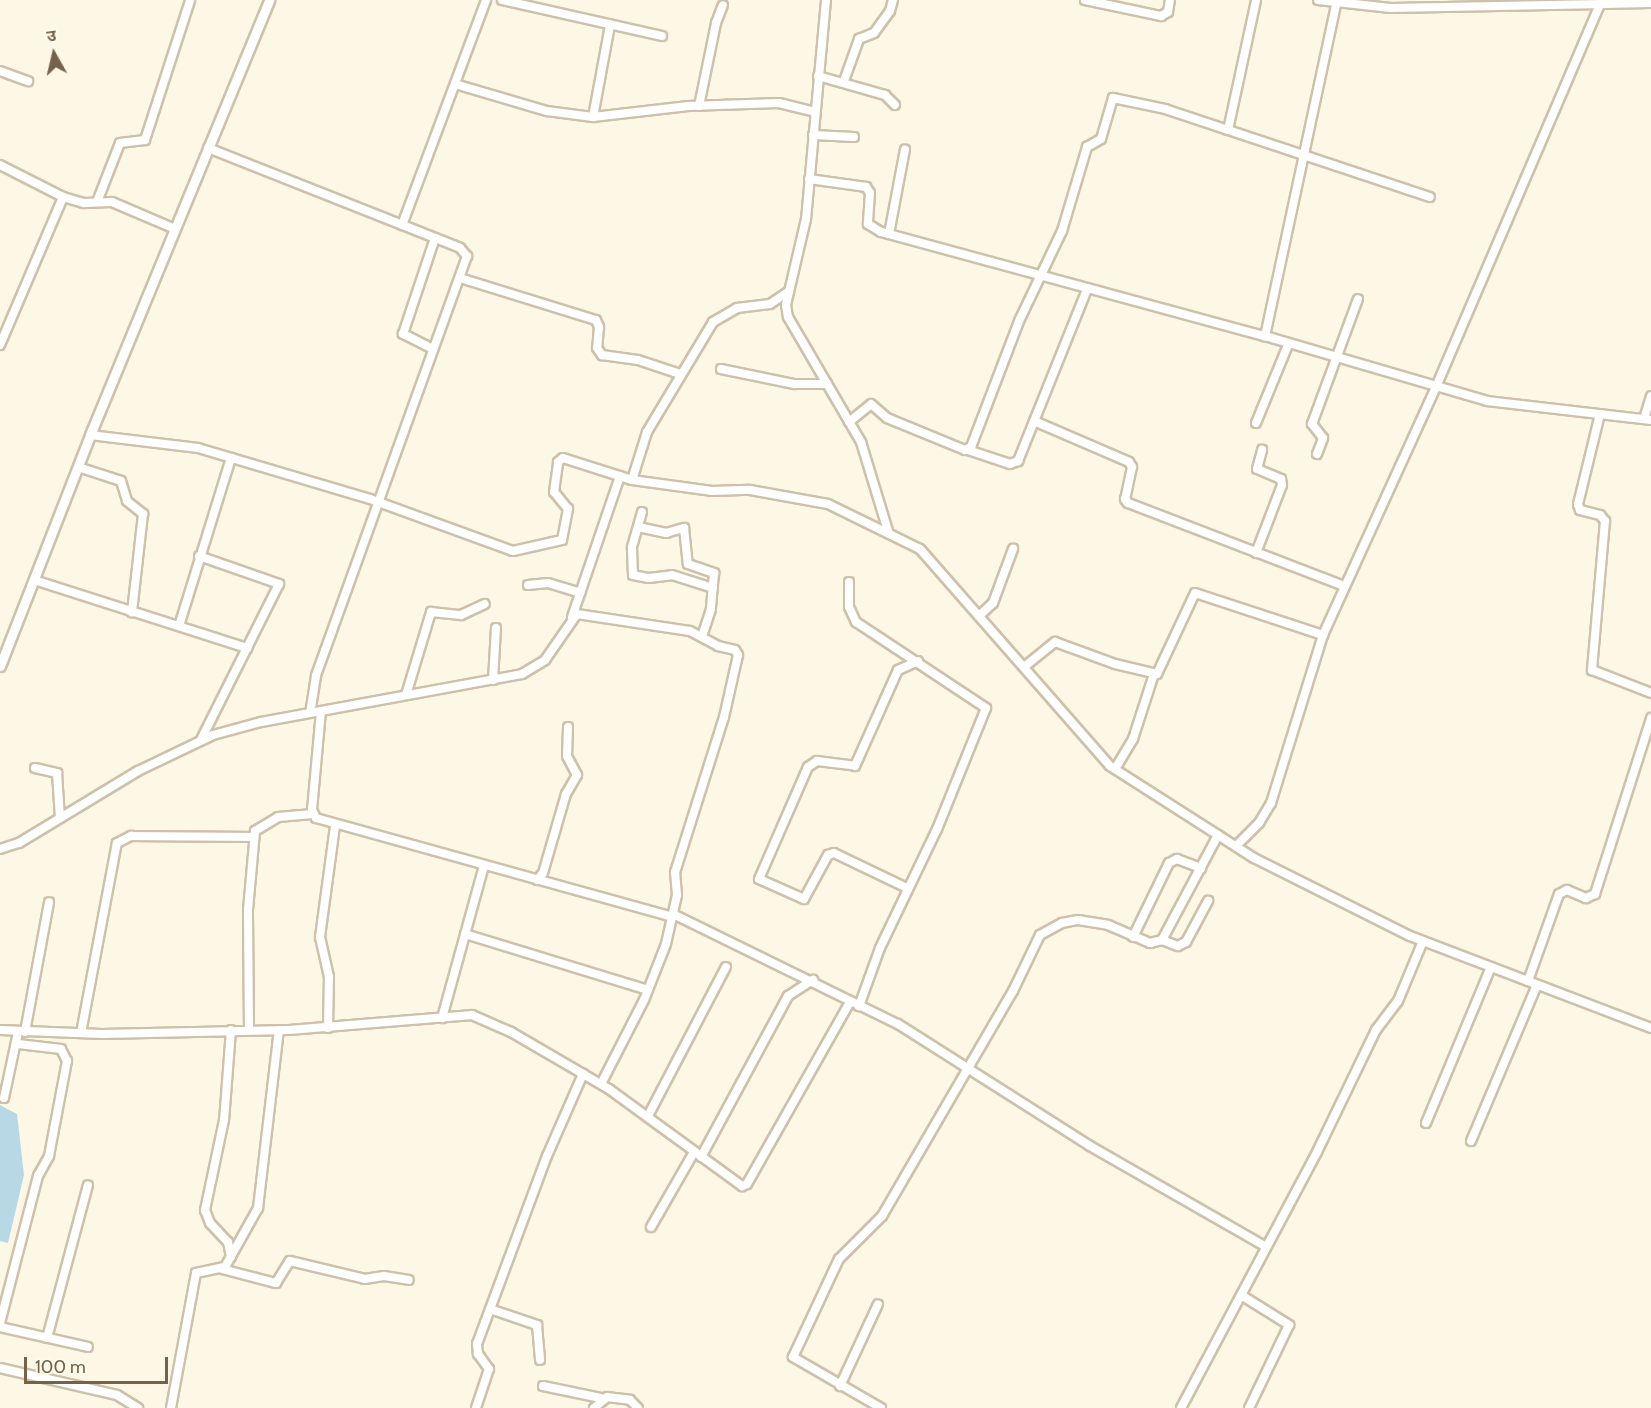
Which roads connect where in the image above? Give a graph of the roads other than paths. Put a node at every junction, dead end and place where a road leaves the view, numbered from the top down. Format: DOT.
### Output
graph roads {
  1 [pos="269,0"];
  2 [pos="486,0"];
  3 [pos="502,0"];
  4 [pos="826,0"];
  5 [pos="893,0"];
  6 [pos="1085,0"];
  7 [pos="1170,0"];
  8 [pos="1256,0"];
  9 [pos="1318,0"];
  10 [pos="190,1"];
  11 [pos="1601,2"];
  12 [pos="519,3"];
  13 [pos="1360,3"];
  14 [pos="1510,3"];
  15 [pos="1552,3"];
  16 [pos="1651,3"];
  17 [pos="1439,4"];
  18 [pos="723,5"];
  19 [pos="1336,5"];
  20 [pos="610,25"];
  21 [pos="662,36"];
  22 [pos="0,71"];
  23 [pos="818,76"];
  24 [pos="28,81"];
  25 [pos="844,81"];
  26 [pos="455,84"];
  27 [pos="896,105"];
  28 [pos="699,106"];
  29 [pos="815,112"];
  30 [pos="593,117"];
  31 [pos="1228,130"];
  32 [pos="813,135"];
  33 [pos="854,137"];
  34 [pos="208,148"];
  35 [pos="904,149"];
  36 [pos="1303,156"];
  37 [pos="0,165"];
  38 [pos="809,179"];
  39 [pos="63,197"];
  40 [pos="1430,197"];
  41 [pos="97,202"];
  42 [pos="402,225"];
  43 [pos="174,229"];
  44 [pos="889,234"];
  45 [pos="435,238"];
  46 [pos="1043,277"];
  47 [pos="460,278"];
  48 [pos="1087,289"];
  49 [pos="788,292"];
  50 [pos="1358,299"];
  51 [pos="1265,336"];
  52 [pos="0,345"];
  53 [pos="1288,345"];
  54 [pos="433,349"];
  55 [pos="1338,360"];
  56 [pos="721,369"];
  57 [pos="680,374"];
  58 [pos="827,384"];
  59 [pos="1436,387"];
  60 [pos="1651,396"];
  61 [pos="1600,414"];
  62 [pos="1648,419"];
  63 [pos="1034,421"];
  64 [pos="849,422"];
  65 [pos="1256,423"];
  66 [pos="90,435"];
  67 [pos="968,450"];
  68 [pos="1262,450"];
  69 [pos="1317,454"];
  70 [pos="231,458"];
  71 [pos="78,467"];
  72 [pos="620,476"];
  73 [pos="632,480"];
  74 [pos="378,502"];
  75 [pos="642,512"];
  76 [pos="638,527"];
  77 [pos="889,534"];
  78 [pos="1013,549"];
  79 [pos="1256,553"];
  80 [pos="199,556"];
  81 [pos="34,580"];
  82 [pos="849,582"];
  83 [pos="528,585"];
  84 [pos="1344,586"];
  85 [pos="713,588"];
  86 [pos="581,593"];
  87 [pos="485,604"];
  88 [pos="132,612"];
  89 [pos="979,616"];
  90 [pos="572,617"];
  91 [pos="179,626"];
  92 [pos="496,628"];
  93 [pos="1323,635"];
  94 [pos="702,637"];
  95 [pos="247,648"];
  96 [pos="918,661"];
  97 [pos="0,666"];
  98 [pos="1024,667"];
  99 [pos="1154,674"];
  100 [pos="493,680"];
  101 [pos="1651,693"];
  102 [pos="406,694"];
  103 [pos="321,711"];
  104 [pos="310,713"];
  105 [pos="1651,718"];
  106 [pos="568,727"];
  107 [pos="201,740"];
  108 [pos="35,768"];
  109 [pos="1115,769"];
  110 [pos="313,814"];
  111 [pos="60,818"];
  112 [pos="335,826"];
  113 [pos="1218,835"];
  114 [pos="254,837"];
  115 [pos="1236,846"];
  116 [pos="0,849"];
  117 [pos="484,866"];
  118 [pos="1201,868"];
  119 [pos="537,880"];
  120 [pos="907,888"];
  121 [pos="1208,901"];
  122 [pos="49,902"];
  123 [pos="672,915"];
  124 [pos="465,934"];
  125 [pos="1133,937"];
  126 [pos="1162,940"];
  127 [pos="1423,941"];
  128 [pos="726,967"];
  129 [pos="1491,967"];
  130 [pos="813,980"];
  131 [pos="1528,981"];
  132 [pos="1537,985"];
  133 [pos="648,990"];
  134 [pos="850,1002"];
  135 [pos="858,1006"];
  136 [pos="442,1018"];
  137 [pos="328,1028"];
  138 [pos="1651,1028"];
  139 [pos="0,1030"];
  140 [pos="231,1030"];
  141 [pos="249,1030"];
  142 [pos="279,1030"];
  143 [pos="22,1032"];
  144 [pos="81,1034"];
  145 [pos="18,1044"];
  146 [pos="968,1069"];
  147 [pos="583,1074"];
  148 [pos="601,1084"];
  149 [pos="4,1098"];
  150 [pos="648,1116"];
  151 [pos="1426,1123"];
  152 [pos="1471,1141"];
  153 [pos="698,1154"];
  154 [pos="88,1185"];
  155 [pos="651,1227"];
  156 [pos="1266,1247"];
  157 [pos="231,1257"];
  158 [pos="222,1269"];
  159 [pos="410,1280"];
  160 [pos="1241,1295"];
  161 [pos="878,1304"];
  162 [pos="490,1309"];
  163 [pos="0,1325"];
  164 [pos="47,1338"];
  165 [pos="88,1347"];
  166 [pos="540,1360"];
  167 [pos="0,1368"];
  168 [pos="543,1386"];
  169 [pos="840,1386"];
  170 [pos="601,1398"];
  171 [pos="138,1408"];
  172 [pos="171,1408"];
  173 [pos="476,1408"];
  174 [pos="594,1408"];
  175 [pos="638,1408"];
  176 [pos="880,1408"];
  177 [pos="1181,1408"];
  178 [pos="1249,1408"];
  1 -- 34 [label="street"];
  2 -- 26 [label="street"];
  3 -- 12 [label="street"];
  4 -- 23 [label="street"];
  5 -- 25 [label="street"];
  6 -- 7 [label="street"];
  8 -- 31 [label="street"];
  9 -- 19 [label="street"];
  10 -- 41 [label="street"];
  11 -- 15 [label="street"];
  11 -- 16 [label="street"];
  11 -- 59 [label="street"];
  12 -- 20 [label="street"];
  13 -- 17 [label="street"];
  13 -- 19 [label="street"];
  14 -- 15 [label="street"];
  14 -- 17 [label="street"];
  18 -- 28 [label="street"];
  19 -- 36 [label="street"];
  20 -- 21 [label="street"];
  20 -- 30 [label="street"];
  22 -- 24 [label="street"];
  23 -- 25 [label="street"];
  23 -- 29 [label="street"];
  25 -- 27 [label="street"];
  26 -- 30 [label="street"];
  26 -- 42 [label="street"];
  28 -- 29 [label="street"];
  28 -- 30 [label="street"];
  29 -- 32 [label="street"];
  31 -- 36 [label="street"];
  31 -- 46 [label="street"];
  32 -- 33 [label="street"];
  32 -- 38 [label="street"];
  34 -- 42 [label="street"];
  34 -- 43 [label="street"];
  35 -- 44 [label="street"];
  36 -- 40 [label="street"];
  36 -- 51 [label="street"];
  37 -- 39 [label="street"];
  38 -- 44 [label="street"];
  38 -- 49 [label="street"];
  39 -- 41 [label="street"];
  39 -- 52 [label="street"];
  41 -- 43 [label="street"];
  42 -- 45 [label="street"];
  43 -- 66 [label="street"];
  44 -- 46 [label="street"];
  45 -- 47 [label="street"];
  45 -- 54 [label="street"];
  46 -- 48 [label="street"];
  46 -- 67 [label="street"];
  47 -- 54 [label="street"];
  47 -- 57 [label="street"];
  48 -- 51 [label="street"];
  48 -- 63 [label="street"];
  49 -- 57 [label="street"];
  49 -- 58 [label="street"];
  50 -- 55 [label="street"];
  51 -- 53 [label="street"];
  53 -- 55 [label="street"];
  53 -- 65 [label="street"];
  54 -- 74 [label="street"];
  55 -- 59 [label="street"];
  55 -- 69 [label="street"];
  56 -- 58 [label="street"];
  57 -- 73 [label="street"];
  58 -- 64 [label="street"];
  59 -- 61 [label="street"];
  59 -- 84 [label="street"];
  60 -- 62 [label="street"];
  61 -- 62 [label="street"];
  61 -- 101 [label="street"];
  63 -- 67 [label="street"];
  63 -- 79 [label="street"];
  64 -- 67 [label="street"];
  64 -- 77 [label="street"];
  66 -- 70 [label="street"];
  66 -- 71 [label="street"];
  68 -- 79 [label="street"];
  70 -- 74 [label="street"];
  70 -- 80 [label="street"];
  71 -- 81 [label="street"];
  71 -- 88 [label="street"];
  72 -- 73 [label="street"];
  72 -- 74 [label="street"];
  72 -- 86 [label="street"];
  73 -- 77 [label="street"];
  74 -- 104 [label="street"];
  75 -- 76 [label="street"];
  76 -- 85 [label="street"];
  76 -- 85 [label="street"];
  77 -- 89 [label="street"];
  78 -- 89 [label="street"];
  79 -- 84 [label="street"];
  80 -- 91 [label="street"];
  80 -- 95 [label="street"];
  81 -- 88 [label="street"];
  81 -- 97 [label="street"];
  82 -- 96 [label="street"];
  83 -- 86 [label="street"];
  84 -- 93 [label="street"];
  85 -- 94 [label="street"];
  86 -- 90 [label="street"];
  87 -- 102 [label="street"];
  88 -- 91 [label="street"];
  89 -- 98 [label="street"];
  90 -- 94 [label="street"];
  90 -- 100 [label="street"];
  91 -- 95 [label="street"];
  92 -- 100 [label="street"];
  93 -- 99 [label="street"];
  93 -- 115 [label="street"];
  94 -- 123 [label="street"];
  95 -- 107 [label="street"];
  96 -- 120 [label="street"];
  96 -- 120 [label="street"];
  98 -- 99 [label="street"];
  98 -- 109 [label="street"];
  99 -- 109 [label="street"];
  100 -- 102 [label="street"];
  102 -- 103 [label="street"];
  103 -- 104 [label="street"];
  103 -- 110 [label="street"];
  104 -- 107 [label="street"];
  105 -- 131 [label="street"];
  106 -- 119 [label="street"];
  107 -- 111 [label="street"];
  108 -- 111 [label="street"];
  109 -- 113 [label="street"];
  110 -- 112 [label="street"];
  110 -- 114 [label="street"];
  111 -- 116 [label="street"];
  112 -- 117 [label="street"];
  112 -- 137 [label="street"];
  113 -- 115 [label="street"];
  113 -- 118 [label="street"];
  114 -- 141 [label="street"];
  114 -- 144 [label="street"];
  115 -- 127 [label="street"];
  117 -- 119 [label="street"];
  117 -- 124 [label="street"];
  118 -- 125 [label="street"];
  118 -- 126 [label="street"];
  119 -- 123 [label="street"];
  120 -- 135 [label="street"];
  121 -- 126 [label="street"];
  122 -- 143 [label="street"];
  123 -- 130 [label="street"];
  123 -- 133 [label="street"];
  124 -- 133 [label="street"];
  124 -- 136 [label="street"];
  125 -- 126 [label="street"];
  125 -- 146 [label="street"];
  127 -- 129 [label="street"];
  127 -- 156 [label="street"];
  128 -- 150 [label="street"];
  129 -- 131 [label="street"];
  129 -- 151 [label="street"];
  130 -- 134 [label="street"];
  130 -- 153 [label="street"];
  131 -- 132 [label="street"];
  132 -- 138 [label="street"];
  132 -- 152 [label="street"];
  133 -- 148 [label="street"];
  134 -- 135 [label="street"];
  134 -- 153 [label="street"];
  135 -- 146 [label="street"];
  136 -- 137 [label="street"];
  136 -- 147 [label="street"];
  137 -- 142 [label="street"];
  139 -- 143 [label="street"];
  140 -- 141 [label="street"];
  140 -- 144 [label="street"];
  140 -- 157 [label="street"];
  141 -- 142 [label="street"];
  142 -- 157 [label="street"];
  143 -- 144 [label="street"];
  143 -- 145 [label="street"];
  145 -- 149 [label="street"];
  145 -- 163 [label="street"];
  146 -- 156 [label="street"];
  146 -- 169 [label="street"];
  147 -- 148 [label="street"];
  147 -- 162 [label="street"];
  148 -- 150 [label="street"];
  150 -- 153 [label="street"];
  153 -- 155 [label="street"];
  154 -- 164 [label="street"];
  156 -- 160 [label="street"];
  157 -- 158 [label="street"];
  158 -- 159 [label="street"];
  158 -- 172 [label="street"];
  160 -- 177 [label="street"];
  160 -- 178 [label="street"];
  161 -- 169 [label="street"];
  162 -- 166 [label="street"];
  162 -- 173 [label="street"];
  163 -- 164 [label="street"];
  164 -- 165 [label="street"];
  167 -- 171 [label="street"];
  168 -- 170 [label="street"];
  169 -- 176 [label="street"];
  170 -- 174 [label="street"];
  170 -- 175 [label="street"];
}
